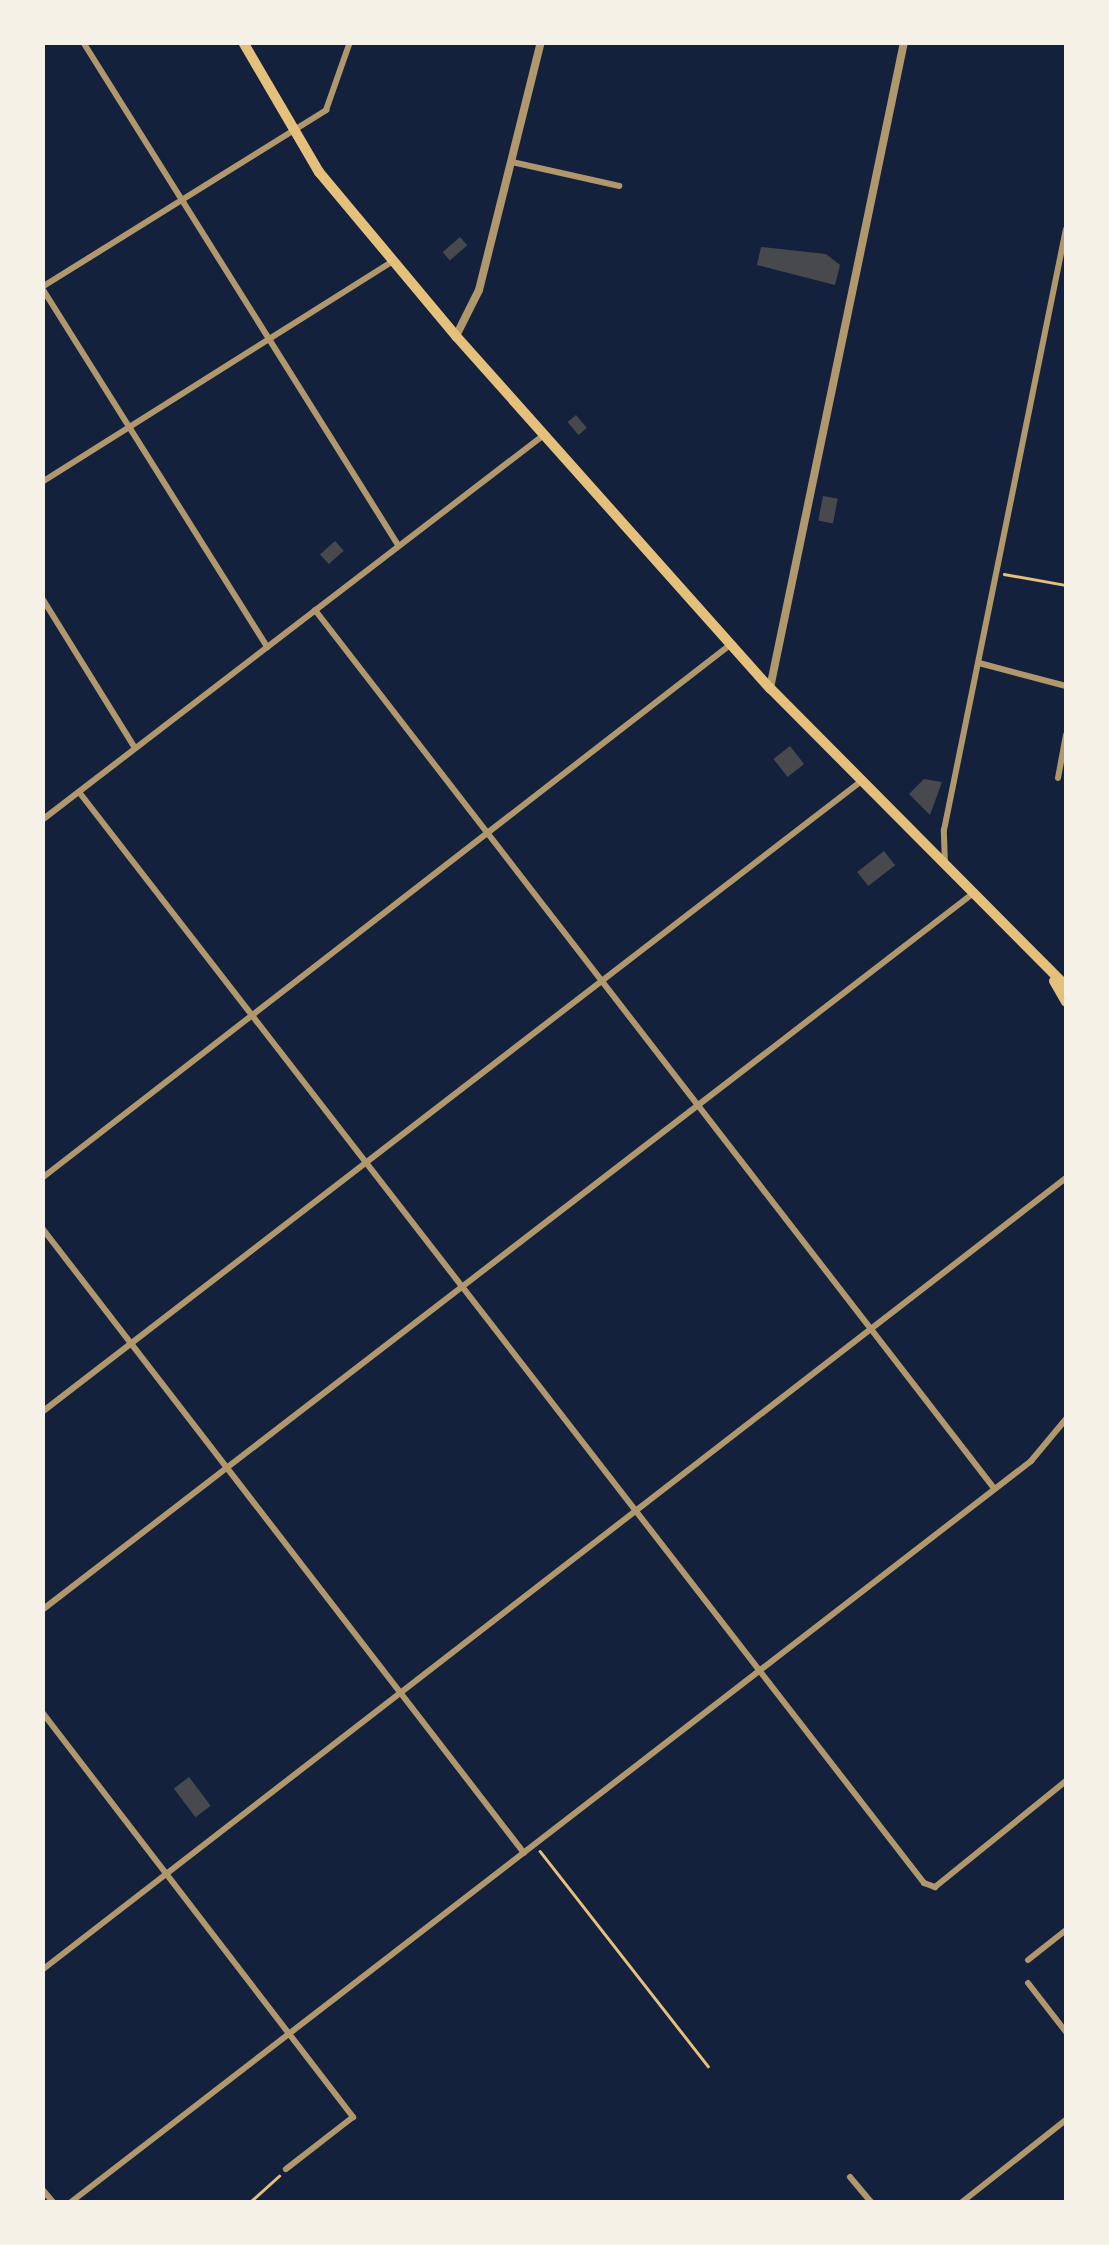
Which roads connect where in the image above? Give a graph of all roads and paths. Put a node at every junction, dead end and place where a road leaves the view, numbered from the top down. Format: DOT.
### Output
graph roads {
  1 [pos="83,42"];
  2 [pos="243,42"];
  3 [pos="350,42"];
  4 [pos="540,42"];
  5 [pos="904,42"];
  6 [pos="290,131"];
  7 [pos="512,162"];
  8 [pos="619,186"];
  9 [pos="183,199"];
  10 [pos="1066,229"];
  11 [pos="392,262"];
  12 [pos="42,287"];
  13 [pos="456,336"];
  14 [pos="266,342"];
  15 [pos="130,427"];
  16 [pos="544,434"];
  17 [pos="42,482"];
  18 [pos="398,545"];
  19 [pos="998,573"];
  20 [pos="1066,585"];
  21 [pos="42,598"];
  22 [pos="315,610"];
  23 [pos="731,644"];
  24 [pos="266,647"];
  25 [pos="979,663"];
  26 [pos="1066,686"];
  27 [pos="770,688"];
  28 [pos="1066,734"];
  29 [pos="135,748"];
  30 [pos="1058,778"];
  31 [pos="860,782"];
  32 [pos="79,792"];
  33 [pos="42,820"];
  34 [pos="944,830"];
  35 [pos="486,834"];
  36 [pos="914,839"];
  37 [pos="946,870"];
  38 [pos="971,894"];
  39 [pos="1054,980"];
  40 [pos="600,983"];
  41 [pos="1066,986"];
  42 [pos="1066,1002"];
  43 [pos="253,1015"];
  44 [pos="698,1106"];
  45 [pos="368,1162"];
  46 [pos="42,1178"];
  47 [pos="1066,1178"];
  48 [pos="42,1228"];
  49 [pos="463,1286"];
  50 [pos="874,1328"];
  51 [pos="132,1343"];
  52 [pos="42,1412"];
  53 [pos="1066,1419"];
  54 [pos="227,1465"];
  55 [pos="993,1488"];
  56 [pos="637,1508"];
  57 [pos="42,1610"];
  58 [pos="760,1670"];
  59 [pos="402,1693"];
  60 [pos="42,1712"];
  61 [pos="1066,1781"];
  62 [pos="534,1844"];
  63 [pos="524,1853"];
  64 [pos="168,1874"];
  65 [pos="1066,1930"];
  66 [pos="1028,1960"];
  67 [pos="42,1970"];
  68 [pos="1028,1983"];
  69 [pos="1066,2032"];
  70 [pos="291,2033"];
  71 [pos="708,2066"];
  72 [pos="1066,2120"];
  73 [pos="286,2170"];
  74 [pos="850,2177"];
  75 [pos="42,2189"];
  76 [pos="53,2202"];
  77 [pos="71,2202"];
  78 [pos="250,2202"];
  79 [pos="870,2202"];
  80 [pos="962,2202"];
  1 -- 9 [label="street"];
  2 -- 6 [label="main road"];
  3 -- 6 [label="street"];
  4 -- 7 [label="street"];
  5 -- 27 [label="street"];
  6 -- 9 [label="street"];
  6 -- 11 [label="main road"];
  7 -- 8 [label="street"];
  7 -- 13 [label="street"];
  9 -- 12 [label="street"];
  9 -- 14 [label="street"];
  10 -- 19 [label="street"];
  11 -- 13 [label="main road"];
  11 -- 14 [label="street"];
  12 -- 15 [label="street"];
  13 -- 16 [label="main road"];
  14 -- 15 [label="street"];
  14 -- 18 [label="street"];
  15 -- 17 [label="street"];
  15 -- 24 [label="street"];
  16 -- 18 [label="street"];
  16 -- 23 [label="main road"];
  18 -- 22 [label="street"];
  19 -- 20 [label="path"];
  19 -- 25 [label="street"];
  21 -- 29 [label="street"];
  22 -- 24 [label="street"];
  22 -- 35 [label="street"];
  23 -- 27 [label="main road"];
  23 -- 35 [label="street"];
  24 -- 29 [label="street"];
  25 -- 26 [label="street"];
  25 -- 34 [label="street"];
  27 -- 31 [label="main road"];
  28 -- 30 [label="street"];
  29 -- 32 [label="street"];
  31 -- 36 [label="main road"];
  31 -- 40 [label="street"];
  32 -- 33 [label="street"];
  32 -- 43 [label="street"];
  34 -- 36 [label="street"];
  34 -- 37 [label="street"];
  35 -- 40 [label="street"];
  35 -- 43 [label="street"];
  36 -- 37 [label="main road"];
  37 -- 38 [label="main road"];
  38 -- 39 [label="main road"];
  38 -- 44 [label="street"];
  39 -- 41 [label="main road"];
  39 -- 42 [label="main road"];
  40 -- 44 [label="street"];
  40 -- 45 [label="street"];
  43 -- 45 [label="street"];
  43 -- 46 [label="street"];
  44 -- 49 [label="street"];
  44 -- 50 [label="street"];
  45 -- 49 [label="street"];
  45 -- 51 [label="street"];
  47 -- 50 [label="street"];
  48 -- 51 [label="street"];
  49 -- 54 [label="street"];
  49 -- 56 [label="street"];
  50 -- 55 [label="street"];
  50 -- 56 [label="street"];
  51 -- 52 [label="street"];
  51 -- 54 [label="street"];
  53 -- 55 [label="street"];
  54 -- 57 [label="street"];
  54 -- 59 [label="street"];
  55 -- 58 [label="street"];
  56 -- 58 [label="street"];
  56 -- 59 [label="street"];
  58 -- 61 [label="street"];
  58 -- 62 [label="street"];
  59 -- 63 [label="street"];
  59 -- 64 [label="street"];
  60 -- 64 [label="street"];
  62 -- 63 [label="street"];
  62 -- 71 [label="path"];
  63 -- 70 [label="street"];
  64 -- 67 [label="street"];
  64 -- 70 [label="street"];
  65 -- 66 [label="street"];
  68 -- 69 [label="street"];
  70 -- 73 [label="street"];
  70 -- 77 [label="street"];
  72 -- 80 [label="street"];
  73 -- 78 [label="path"];
  74 -- 79 [label="street"];
  75 -- 76 [label="street"];
}
